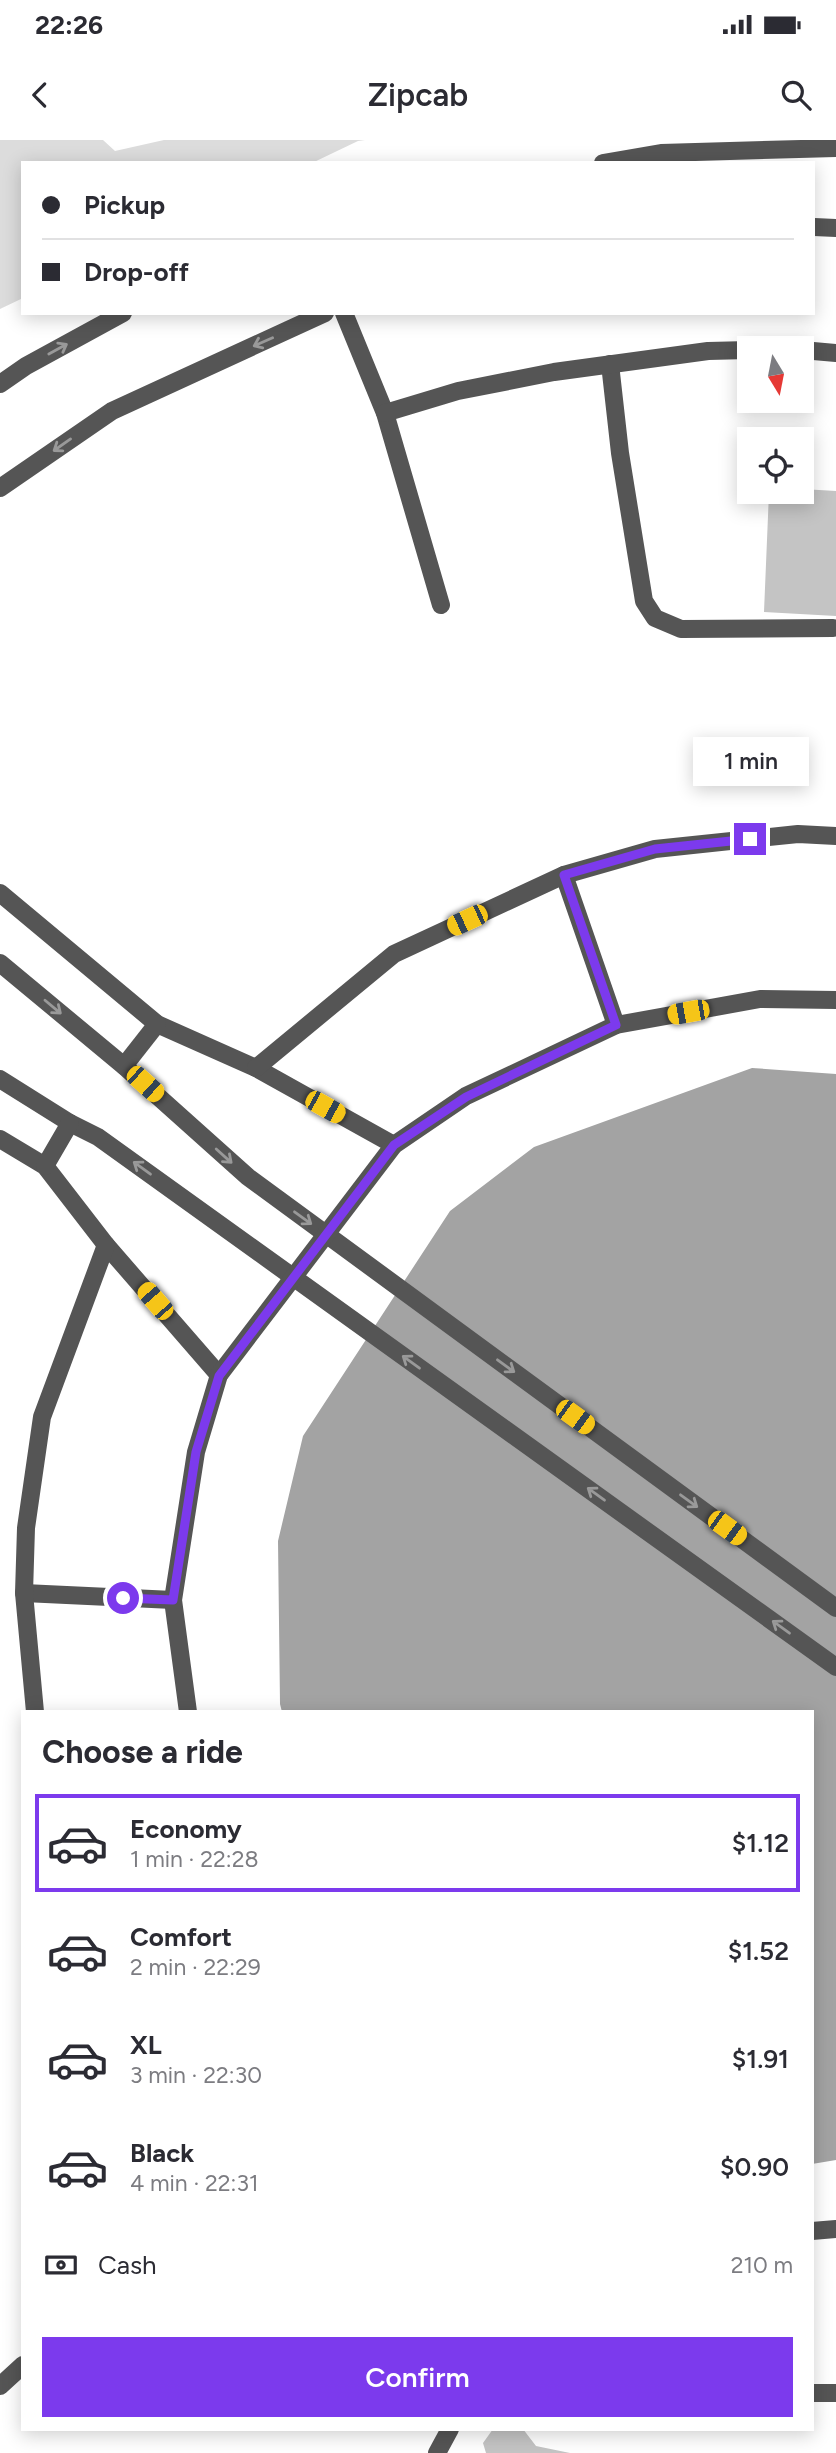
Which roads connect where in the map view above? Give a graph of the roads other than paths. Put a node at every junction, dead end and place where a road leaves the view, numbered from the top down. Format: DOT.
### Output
graph roads {
  1 [pos="836,148"];
  2 [pos="615,161"];
  3 [pos="815,227"];
  4 [pos="836,228"];
  5 [pos="119,315"];
  6 [pos="322,315"];
  7 [pos="345,315"];
  8 [pos="737,350"];
  9 [pos="814,351"];
  10 [pos="836,353"];
  11 [pos="610,364"];
  12 [pos="0,384"];
  13 [pos="385,413"];
  14 [pos="0,488"];
  15 [pos="441,605"];
  16 [pos="833,628"];
  17 [pos="836,836"];
  18 [pos="564,875"];
  19 [pos="0,893"];
  20 [pos="0,963"];
  21 [pos="836,1000"];
  22 [pos="157,1024"];
  23 [pos="616,1025"];
  24 [pos="124,1066"];
  25 [pos="256,1068"];
  26 [pos="0,1079"];
  27 [pos="70,1123"];
  28 [pos="0,1139"];
  29 [pos="394,1145"];
  30 [pos="46,1166"];
  31 [pos="106,1245"];
  32 [pos="219,1376"];
  33 [pos="24,1592"];
  34 [pos="173,1600"];
  35 [pos="836,1608"];
  36 [pos="836,1667"];
  37 [pos="35,1710"];
  38 [pos="188,1710"];
  39 [pos="836,2229"];
  40 [pos="814,2231"];
  41 [pos="21,2367"];
  42 [pos="0,2386"];
  43 [pos="814,2393"];
  44 [pos="836,2393"];
  45 [pos="449,2431"];
  46 [pos="436,2453"];
  1 -- 2 [label="street"];
  3 -- 4 [label="street"];
  12 -- 5 [label="street, one-way"];
  6 -- 14 [label="street, one-way"];
  7 -- 13 [label="street"];
  8 -- 11 [label="street"];
  9 -- 10 [label="street"];
  11 -- 13 [label="street"];
  11 -- 16 [label="street"];
  13 -- 15 [label="street"];
  17 -- 18 [label="street"];
  18 -- 23 [label="street"];
  18 -- 25 [label="street"];
  19 -- 22 [label="street"];
  20 -- 24 [label="street, one-way"];
  21 -- 23 [label="street"];
  22 -- 24 [label="street"];
  22 -- 25 [label="street"];
  23 -- 29 [label="street"];
  24 -- 35 [label="street, one-way"];
  25 -- 29 [label="street"];
  26 -- 27 [label="street"];
  27 -- 30 [label="street"];
  36 -- 27 [label="street, one-way"];
  28 -- 30 [label="street"];
  29 -- 32 [label="street"];
  30 -- 31 [label="street"];
  31 -- 32 [label="street"];
  31 -- 33 [label="street"];
  32 -- 34 [label="street"];
  33 -- 34 [label="street"];
  33 -- 37 [label="street"];
  34 -- 38 [label="street"];
  39 -- 40 [label="street"];
  41 -- 42 [label="street"];
  43 -- 44 [label="street"];
  45 -- 46 [label="street"];
}
